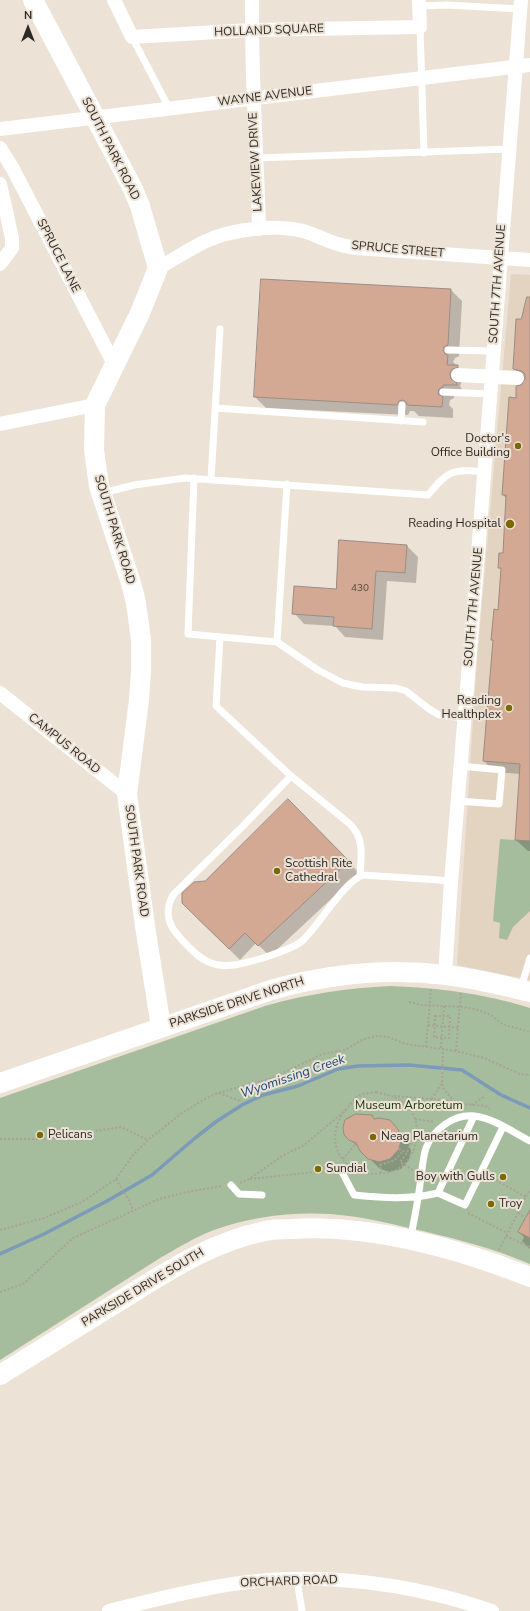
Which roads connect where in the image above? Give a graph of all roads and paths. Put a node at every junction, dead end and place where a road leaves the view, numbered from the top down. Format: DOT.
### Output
graph roads {
  1 [pos="32,0"];
  2 [pos="114,0"];
  3 [pos="252,0"];
  4 [pos="447,2"];
  5 [pos="419,3"];
  6 [pos="520,5"];
  7 [pos="420,28"];
  8 [pos="252,30"];
  9 [pos="132,36"];
  10 [pos="530,65"];
  11 [pos="515,67"];
  12 [pos="421,78"];
  13 [pos="253,98"];
  14 [pos="169,108"];
  15 [pos="94,118"];
  16 [pos="0,129"];
  17 [pos="0,148"];
  18 [pos="509,150"];
  19 [pos="424,153"];
  20 [pos="257,158"];
  21 [pos="0,184"];
  22 [pos="259,229"];
  23 [pos="500,258"];
  24 [pos="530,260"];
  25 [pos="0,264"];
  26 [pos="158,268"];
  27 [pos="220,329"];
  28 [pos="448,350"];
  29 [pos="493,351"];
  30 [pos="114,364"];
  31 [pos="458,375"];
  32 [pos="517,378"];
  33 [pos="443,392"];
  34 [pos="491,394"];
  35 [pos="95,405"];
  36 [pos="402,405"];
  37 [pos="215,408"];
  38 [pos="401,421"];
  39 [pos="423,422"];
  40 [pos="0,424"];
  41 [pos="485,472"];
  42 [pos="194,478"];
  43 [pos="211,479"];
  44 [pos="287,484"];
  45 [pos="101,493"];
  46 [pos="220,637"];
  47 [pos="277,642"];
  48 [pos="0,693"];
  49 [pos="464,718"];
  50 [pos="460,766"];
  51 [pos="291,776"];
  52 [pos="127,794"];
  53 [pos="458,801"];
  54 [pos="360,876"];
  55 [pos="451,882"];
  56 [pos="530,958"];
  57 [pos="438,980"];
  58 [pos="461,991"];
  59 [pos="525,991"];
  60 [pos="409,1002"];
  61 [pos="429,1005"];
  62 [pos="444,1006"];
  63 [pos="459,1007"];
  64 [pos="443,1016"];
  65 [pos="428,1025"];
  66 [pos="435,1026"];
  67 [pos="442,1026"];
  68 [pos="161,1027"];
  69 [pos="450,1027"];
  70 [pos="458,1028"];
  71 [pos="530,1032"];
  72 [pos="442,1038"];
  73 [pos="426,1048"];
  74 [pos="442,1048"];
  75 [pos="456,1051"];
  76 [pos="530,1075"];
  77 [pos="442,1083"];
  78 [pos="0,1084"];
  79 [pos="218,1093"];
  80 [pos="485,1096"];
  81 [pos="432,1099"];
  82 [pos="453,1100"];
  83 [pos="240,1101"];
  84 [pos="472,1105"];
  85 [pos="346,1110"];
  86 [pos="474,1116"];
  87 [pos="415,1119"];
  88 [pos="442,1126"];
  89 [pos="503,1127"];
  90 [pos="0,1139"];
  91 [pos="148,1140"];
  92 [pos="358,1141"];
  93 [pos="530,1141"];
  94 [pos="410,1145"];
  95 [pos="399,1149"];
  96 [pos="403,1151"];
  97 [pos="407,1153"];
  98 [pos="343,1159"];
  99 [pos="404,1165"];
  100 [pos="354,1169"];
  101 [pos="341,1170"];
  102 [pos="481,1172"];
  103 [pos="381,1173"];
  104 [pos="422,1173"];
  105 [pos="116,1179"];
  106 [pos="249,1179"];
  107 [pos="231,1185"];
  108 [pos="530,1190"];
  109 [pos="438,1193"];
  110 [pos="262,1195"];
  111 [pos="526,1197"];
  112 [pos="418,1198"];
  113 [pos="465,1205"];
  114 [pos="133,1210"];
  115 [pos="518,1213"];
  116 [pos="526,1218"];
  117 [pos="0,1230"];
  118 [pos="507,1234"];
  119 [pos="410,1240"];
  120 [pos="530,1247"];
  121 [pos="496,1254"];
  122 [pos="530,1277"];
  123 [pos="0,1292"];
  124 [pos="0,1375"];
  125 [pos="297,1580"];
  126 [pos="109,1611"];
  127 [pos="302,1611"];
  128 [pos="492,1611"];
  1 -- 15 [label="street, SOUTH PARK ROAD"];
  2 -- 9 [label="street"];
  3 -- 8 [label="street, LAKEVIEW DRIVE"];
  4 -- 5 [label="lane"];
  4 -- 6 [label="lane"];
  5 -- 7 [label="street"];
  6 -- 11 [label="street, SOUTH 7TH AVENUE"];
  7 -- 8 [label="street, HOLLAND SQUARE"];
  7 -- 12 [label="lane"];
  8 -- 9 [label="street, HOLLAND SQUARE"];
  8 -- 13 [label="street, LAKEVIEW DRIVE"];
  9 -- 14 [label="lane"];
  10 -- 11 [label="street, WAYNE AVENUE"];
  11 -- 12 [label="street, WAYNE AVENUE"];
  11 -- 18 [label="street, SOUTH 7TH AVENUE"];
  12 -- 13 [label="street, WAYNE AVENUE"];
  12 -- 19 [label="lane"];
  13 -- 14 [label="street, WAYNE AVENUE"];
  13 -- 20 [label="street, LAKEVIEW DRIVE"];
  14 -- 15 [label="street, WAYNE AVENUE"];
  15 -- 16 [label="street, WAYNE AVENUE"];
  15 -- 26 [label="street, SOUTH PARK ROAD"];
  17 -- 30 [label="street, SPRUCE LANE"];
  18 -- 19 [label="lane"];
  18 -- 23 [label="street, SOUTH 7TH AVENUE"];
  19 -- 20 [label="lane"];
  20 -- 22 [label="street, LAKEVIEW DRIVE"];
  21 -- 25 [label="street"];
  22 -- 23 [label="street, SPRUCE STREET"];
  22 -- 26 [label="street, SPRUCE STREET"];
  23 -- 24 [label="street, SPRUCE STREET"];
  23 -- 29 [label="street, SOUTH 7TH AVENUE"];
  26 -- 30 [label="street, SOUTH PARK ROAD"];
  27 -- 37 [label="lane"];
  28 -- 29 [label="lane"];
  29 -- 34 [label="street, SOUTH 7TH AVENUE"];
  30 -- 35 [label="street, SOUTH PARK ROAD"];
  31 -- 32 [label="street"];
  33 -- 34 [label="lane"];
  34 -- 41 [label="street, SOUTH 7TH AVENUE"];
  35 -- 40 [label="street"];
  35 -- 45 [label="street, SOUTH PARK ROAD"];
  36 -- 38 [label="lane"];
  37 -- 38 [label="lane"];
  37 -- 43 [label="lane"];
  38 -- 39 [label="lane"];
  41 -- 44 [label="lane"];
  41 -- 49 [label="street, SOUTH 7TH AVENUE"];
  42 -- 43 [label="lane"];
  42 -- 45 [label="lane"];
  42 -- 46 [label="lane"];
  43 -- 44 [label="lane"];
  44 -- 47 [label="lane"];
  45 -- 52 [label="street, SOUTH PARK ROAD"];
  46 -- 47 [label="lane"];
  46 -- 51 [label="lane"];
  47 -- 49 [label="lane"];
  48 -- 52 [label="street, CAMPUS ROAD"];
  49 -- 50 [label="street, SOUTH 7TH AVENUE"];
  50 -- 53 [label="street, SOUTH 7TH AVENUE"];
  50 -- 53 [label="lane"];
  51 -- 54 [label="lane"];
  51 -- 54 [label="lane"];
  52 -- 68 [label="street, SOUTH PARK ROAD"];
  53 -- 55 [label="street, SOUTH 7TH AVENUE"];
  54 -- 55 [label="lane"];
  55 -- 57 [label="street, SOUTH 7TH AVENUE"];
  56 -- 59 [label="lane"];
  57 -- 59 [label="street, PARKSIDE DRIVE NORTH"];
  57 -- 61 [label="path"];
  57 -- 68 [label="street, PARKSIDE DRIVE NORTH"];
  58 -- 63 [label="path"];
  60 -- 61 [label="path"];
  61 -- 62 [label="path"];
  61 -- 65 [label="path"];
  62 -- 63 [label="path"];
  62 -- 64 [label="path"];
  63 -- 70 [label="path"];
  63 -- 71 [label="path"];
  64 -- 66 [label="path"];
  64 -- 67 [label="path"];
  64 -- 69 [label="path"];
  65 -- 66 [label="path"];
  65 -- 73 [label="path"];
  66 -- 67 [label="path"];
  66 -- 72 [label="path"];
  67 -- 69 [label="path"];
  67 -- 72 [label="path"];
  68 -- 78 [label="street, PARKSIDE DRIVE NORTH"];
  69 -- 70 [label="path"];
  69 -- 72 [label="path"];
  70 -- 75 [label="path"];
  72 -- 74 [label="path"];
  73 -- 74 [label="path"];
  73 -- 79 [label="path"];
  74 -- 75 [label="path"];
  74 -- 77 [label="path"];
  75 -- 76 [label="path"];
  77 -- 81 [label="path"];
  77 -- 82 [label="path"];
  79 -- 83 [label="path"];
  79 -- 91 [label="path"];
  80 -- 84 [label="path"];
  85 -- 87 [label="path"];
  85 -- 98 [label="path"];
  85 -- 106 [label="path"];
  86 -- 88 [label="lane"];
  86 -- 89 [label="lane"];
  86 -- 109 [label="lane"];
  87 -- 88 [label="path"];
  87 -- 99 [label="path"];
  88 -- 104 [label="lane"];
  89 -- 93 [label="lane"];
  89 -- 102 [label="lane"];
  90 -- 91 [label="path"];
  91 -- 105 [label="path"];
  92 -- 98 [label="path"];
  94 -- 97 [label="path"];
  95 -- 96 [label="path"];
  96 -- 97 [label="path"];
  96 -- 103 [label="path"];
  97 -- 99 [label="path"];
  98 -- 100 [label="path"];
  99 -- 103 [label="path"];
  99 -- 104 [label="path"];
  100 -- 101 [label="path"];
  100 -- 103 [label="path"];
  101 -- 106 [label="path"];
  101 -- 112 [label="lane"];
  102 -- 111 [label="path"];
  102 -- 113 [label="lane"];
  104 -- 112 [label="lane"];
  105 -- 114 [label="path"];
  105 -- 117 [label="path"];
  106 -- 107 [label="path"];
  107 -- 110 [label="lane"];
  107 -- 114 [label="path"];
  108 -- 111 [label="path"];
  109 -- 112 [label="lane"];
  109 -- 113 [label="lane"];
  111 -- 115 [label="path"];
  112 -- 119 [label="lane"];
  113 -- 118 [label="path"];
  114 -- 123 [label="path"];
  115 -- 116 [label="path"];
  115 -- 118 [label="path"];
  118 -- 120 [label="path"];
  118 -- 121 [label="path"];
  119 -- 122 [label="street, PARKSIDE DRIVE SOUTH"];
  119 -- 124 [label="street, PARKSIDE DRIVE SOUTH"];
  125 -- 126 [label="street, ORCHARD ROAD"];
  125 -- 127 [label="lane"];
  125 -- 128 [label="street, ORCHARD ROAD"];
}
